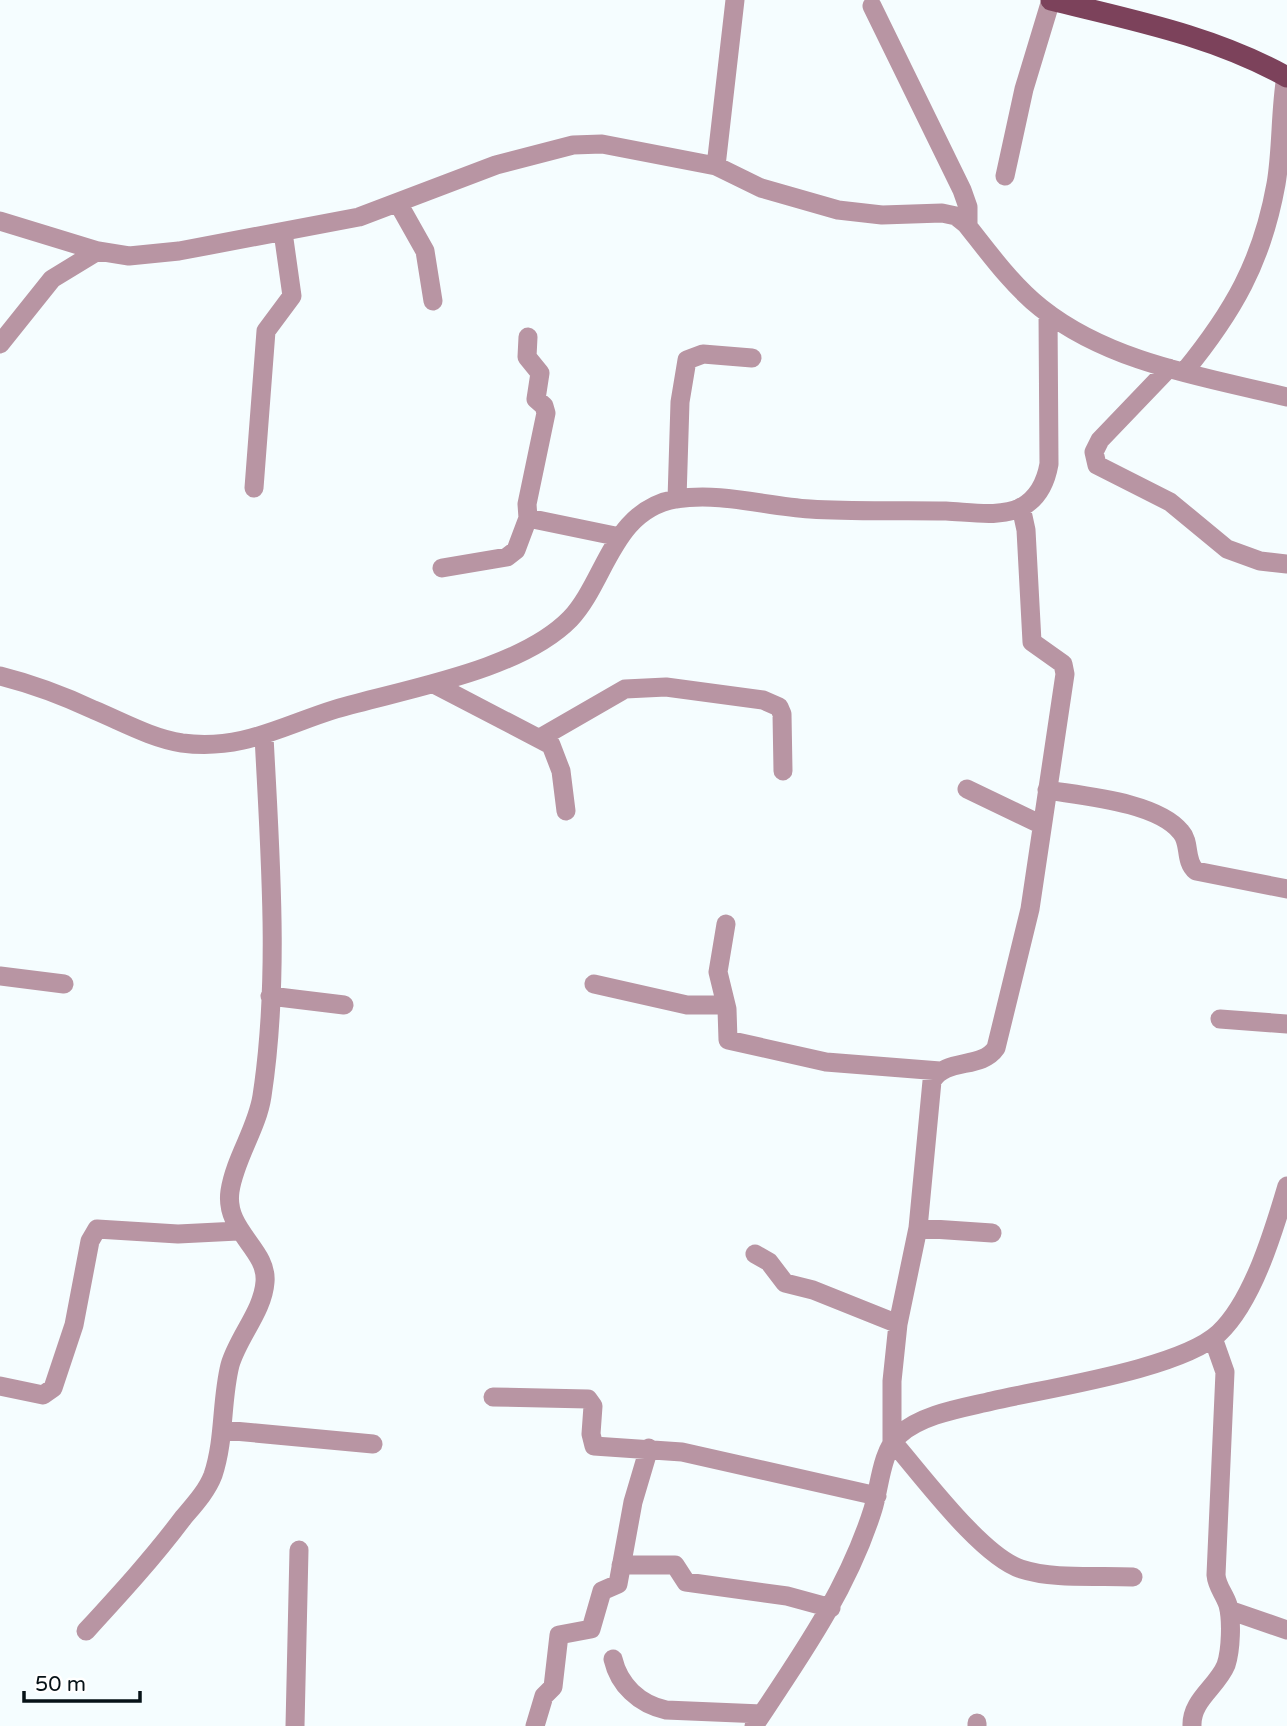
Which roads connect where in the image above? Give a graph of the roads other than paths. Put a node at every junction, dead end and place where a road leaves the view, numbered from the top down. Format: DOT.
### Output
graph roads {
  1 [pos="735,0"];
  2 [pos="1051,0"];
  3 [pos="1088,4"];
  4 [pos="872,6"];
  5 [pos="1286,77"];
  6 [pos="716,166"];
  7 [pos="1005,176"];
  8 [pos="398,203"];
  9 [pos="0,221"];
  10 [pos="968,226"];
  11 [pos="283,232"];
  12 [pos="98,251"];
  13 [pos="433,300"];
  14 [pos="1048,313"];
  15 [pos="528,337"];
  16 [pos="0,344"];
  17 [pos="752,358"];
  18 [pos="1177,370"];
  19 [pos="1287,397"];
  20 [pos="254,488"];
  21 [pos="677,499"];
  22 [pos="1021,507"];
  23 [pos="528,518"];
  24 [pos="620,537"];
  25 [pos="1287,564"];
  26 [pos="442,568"];
  27 [pos="0,676"];
  28 [pos="434,684"];
  29 [pos="264,736"];
  30 [pos="540,738"];
  31 [pos="783,771"];
  32 [pos="967,789"];
  33 [pos="1048,790"];
  34 [pos="566,811"];
  35 [pos="1042,825"];
  36 [pos="1287,890"];
  37 [pos="726,924"];
  38 [pos="0,976"];
  39 [pos="64,984"];
  40 [pos="594,984"];
  41 [pos="270,996"];
  42 [pos="344,1004"];
  43 [pos="726,1005"];
  44 [pos="1220,1018"];
  45 [pos="1287,1024"];
  46 [pos="940,1071"];
  47 [pos="1287,1186"];
  48 [pos="918,1228"];
  49 [pos="239,1231"];
  50 [pos="992,1233"];
  51 [pos="755,1254"];
  52 [pos="898,1324"];
  53 [pos="1213,1338"];
  54 [pos="0,1386"];
  55 [pos="492,1397"];
  56 [pos="223,1430"];
  57 [pos="892,1441"];
  58 [pos="373,1444"];
  59 [pos="649,1448"];
  60 [pos="877,1496"];
  61 [pos="299,1550"];
  62 [pos="621,1565"];
  63 [pos="1133,1577"];
  64 [pos="831,1608"];
  65 [pos="1229,1610"];
  66 [pos="1287,1630"];
  67 [pos="86,1631"];
  68 [pos="613,1659"];
  69 [pos="758,1720"];
  70 [pos="296,1726"];
  71 [pos="535,1726"];
  72 [pos="1192,1726"];
  1 -- 6 [label="street"];
  2 -- 3 [label="main road"];
  2 -- 7 [label="street"];
  3 -- 5 [label="main road"];
  4 -- 10 [label="street"];
  5 -- 18 [label="street"];
  6 -- 8 [label="street"];
  6 -- 10 [label="street"];
  8 -- 11 [label="street"];
  8 -- 13 [label="street"];
  9 -- 12 [label="street"];
  10 -- 14 [label="street"];
  11 -- 12 [label="street"];
  11 -- 20 [label="street"];
  12 -- 16 [label="street"];
  14 -- 18 [label="street"];
  14 -- 22 [label="street"];
  15 -- 23 [label="street"];
  17 -- 21 [label="street"];
  18 -- 19 [label="street"];
  18 -- 25 [label="street"];
  21 -- 22 [label="street"];
  21 -- 24 [label="street"];
  22 -- 33 [label="street"];
  23 -- 24 [label="street"];
  23 -- 26 [label="street"];
  24 -- 28 [label="street"];
  27 -- 29 [label="street"];
  28 -- 29 [label="street"];
  28 -- 30 [label="street"];
  29 -- 41 [label="street"];
  30 -- 31 [label="street"];
  30 -- 34 [label="street"];
  32 -- 35 [label="street"];
  33 -- 35 [label="street"];
  33 -- 36 [label="street"];
  35 -- 46 [label="street"];
  37 -- 43 [label="street"];
  38 -- 39 [label="street"];
  40 -- 43 [label="street"];
  41 -- 42 [label="street"];
  41 -- 49 [label="street"];
  43 -- 46 [label="street"];
  44 -- 45 [label="street"];
  46 -- 48 [label="street"];
  47 -- 53 [label="street"];
  48 -- 50 [label="street"];
  48 -- 52 [label="street"];
  49 -- 54 [label="street"];
  49 -- 56 [label="street"];
  51 -- 52 [label="street"];
  52 -- 57 [label="street"];
  53 -- 57 [label="street"];
  53 -- 65 [label="street"];
  55 -- 59 [label="street"];
  56 -- 58 [label="street"];
  56 -- 67 [label="street"];
  57 -- 60 [label="street"];
  57 -- 63 [label="street"];
  59 -- 60 [label="street"];
  59 -- 62 [label="street"];
  60 -- 64 [label="street"];
  61 -- 70 [label="street"];
  62 -- 64 [label="street"];
  62 -- 71 [label="street"];
  64 -- 69 [label="street"];
  65 -- 66 [label="street"];
  65 -- 72 [label="street"];
  68 -- 69 [label="street"];
}
